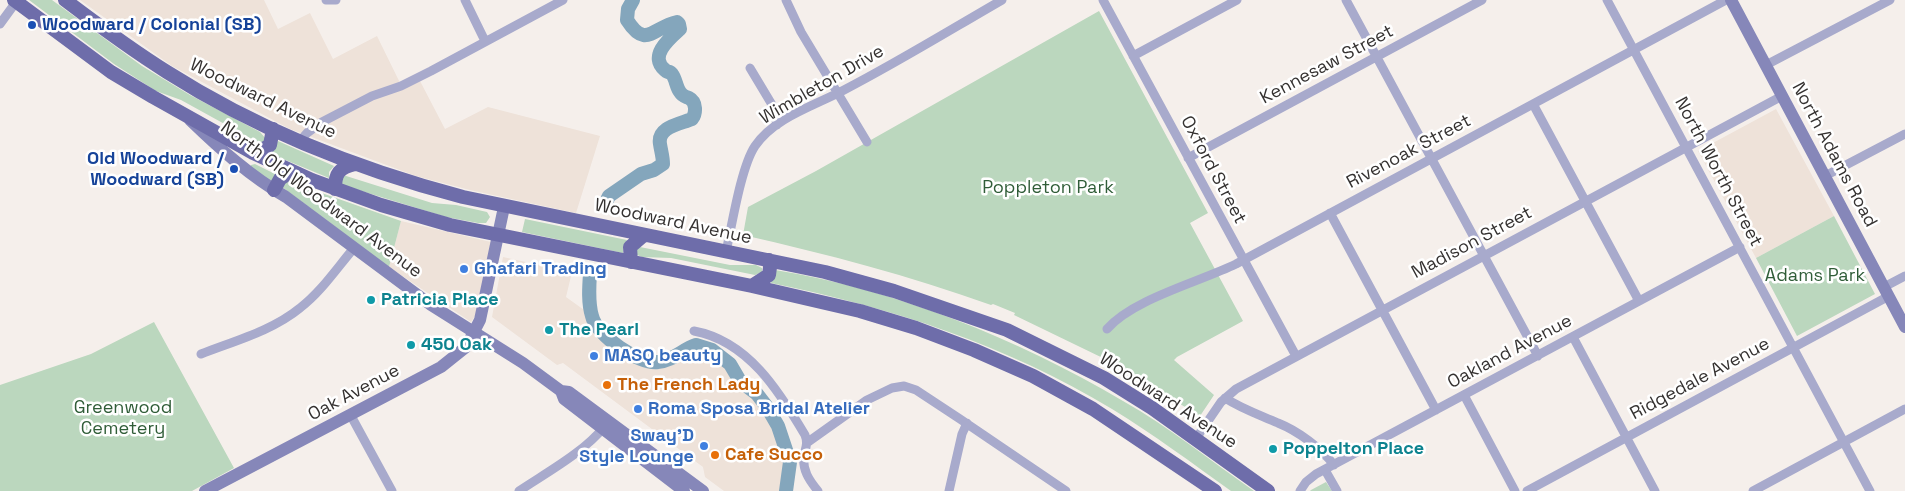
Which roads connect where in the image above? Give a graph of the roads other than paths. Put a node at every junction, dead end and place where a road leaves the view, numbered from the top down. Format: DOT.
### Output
graph roads {
  1 [pos="65,0"];
  2 [pos="326,0"];
  3 [pos="336,0"];
  4 [pos="465,0"];
  5 [pos="562,0"];
  6 [pos="786,0"];
  7 [pos="1002,0"];
  8 [pos="1103,0"];
  9 [pos="1237,0"];
  10 [pos="1346,0"];
  11 [pos="1482,0"];
  12 [pos="1607,0"];
  13 [pos="1726,0"];
  14 [pos="1731,0"];
  15 [pos="1890,0"];
  16 [pos="15,1"];
  17 [pos="0,24"];
  18 [pos="486,41"];
  19 [pos="1634,50"];
  20 [pos="1133,56"];
  21 [pos="1377,56"];
  22 [pos="1766,65"];
  23 [pos="750,68"];
  24 [pos="838,93"];
  25 [pos="1782,96"];
  26 [pos="1533,104"];
  27 [pos="186,117"];
  28 [pos="777,125"];
  29 [pos="273,130"];
  30 [pos="1905,134"];
  31 [pos="300,141"];
  32 [pos="867,142"];
  33 [pos="1686,147"];
  34 [pos="253,153"];
  35 [pos="1188,158"];
  36 [pos="1432,158"];
  37 [pos="355,164"];
  38 [pos="292,171"];
  39 [pos="1825,176"];
  40 [pos="335,189"];
  41 [pos="274,190"];
  42 [pos="1586,201"];
  43 [pos="504,207"];
  44 [pos="1330,213"];
  45 [pos="498,235"];
  46 [pos="644,235"];
  47 [pos="354,248"];
  48 [pos="1740,248"];
  49 [pos="726,252"];
  50 [pos="1484,256"];
  51 [pos="769,260"];
  52 [pos="1243,260"];
  53 [pos="631,262"];
  54 [pos="1905,276"];
  55 [pos="752,286"];
  56 [pos="1887,292"];
  57 [pos="1639,301"];
  58 [pos="1382,310"];
  59 [pos="1905,327"];
  60 [pos="1107,329"];
  61 [pos="694,331"];
  62 [pos="474,333"];
  63 [pos="1573,337"];
  64 [pos="1794,348"];
  65 [pos="201,354"];
  66 [pos="1296,356"];
  67 [pos="1538,356"];
  68 [pos="1464,395"];
  69 [pos="1225,398"];
  70 [pos="1905,409"];
  71 [pos="1436,410"];
  72 [pos="350,414"];
  73 [pos="967,423"];
  74 [pos="606,426"];
  75 [pos="1626,438"];
  76 [pos="1196,440"];
  77 [pos="808,442"];
  78 [pos="1844,442"];
  79 [pos="1334,465"];
  80 [pos="1325,470"];
  81 [pos="1053,482"];
  82 [pos="224,487"];
  83 [pos="206,491"];
  84 [pos="392,491"];
  85 [pos="519,491"];
  86 [pos="684,491"];
  87 [pos="703,491"];
  88 [pos="818,491"];
  89 [pos="949,491"];
  90 [pos="1048,491"];
  91 [pos="1066,491"];
  92 [pos="1215,491"];
  93 [pos="1268,491"];
  94 [pos="1300,491"];
  95 [pos="1337,491"];
  96 [pos="1515,491"];
  97 [pos="1527,491"];
  98 [pos="1655,491"];
  99 [pos="1753,491"];
  100 [pos="1870,491"];
  1 -- 29 [label="main road, Woodward Avenue"];
  2 -- 3 [label="street"];
  4 -- 18 [label="street"];
  5 -- 18 [label="street"];
  6 -- 24 [label="street"];
  7 -- 24 [label="street, Wimbleton Drive"];
  8 -- 20 [label="street, Oxford Street"];
  9 -- 20 [label="street"];
  10 -- 21 [label="street"];
  11 -- 21 [label="street, Kennesaw Street"];
  12 -- 19 [label="street, North Worth Street"];
  13 -- 19 [label="street, Rivenoak Street"];
  14 -- 22 [label="street, North Adams Road"];
  15 -- 22 [label="street"];
  16 -- 17 [label="street"];
  16 -- 27 [label="main road"];
  18 -- 31 [label="street"];
  19 -- 26 [label="street, Rivenoak Street"];
  19 -- 33 [label="street, North Worth Street"];
  20 -- 35 [label="street, Oxford Street"];
  21 -- 35 [label="street, Kennesaw Street"];
  21 -- 36 [label="street"];
  22 -- 25 [label="street, North Adams Road"];
  23 -- 28 [label="street"];
  24 -- 28 [label="street, Wimbleton Drive"];
  24 -- 32 [label="street"];
  25 -- 33 [label="street, Madison Street"];
  25 -- 39 [label="street, North Adams Road"];
  26 -- 36 [label="street, Rivenoak Street"];
  26 -- 42 [label="street"];
  27 -- 34 [label="main road"];
  27 -- 41 [label="street, North Old Woodward Avenue"];
  28 -- 49 [label="street, Wimbleton Drive"];
  29 -- 31 [label="main road, Woodward Avenue"];
  29 -- 34 [label="main road"];
  30 -- 39 [label="street"];
  31 -- 37 [label="main road, Woodward Avenue"];
  33 -- 42 [label="street, Madison Street"];
  33 -- 48 [label="street, North Worth Street"];
  34 -- 38 [label="main road"];
  35 -- 52 [label="street, Oxford Street"];
  36 -- 44 [label="street, Rivenoak Street"];
  36 -- 50 [label="street"];
  37 -- 40 [label="main road"];
  37 -- 43 [label="main road, Woodward Avenue"];
  38 -- 40 [label="main road"];
  38 -- 41 [label="main road"];
  39 -- 56 [label="street, North Adams Road"];
  40 -- 45 [label="main road"];
  41 -- 47 [label="street, North Old Woodward Avenue"];
  42 -- 50 [label="street, Madison Street"];
  42 -- 57 [label="street"];
  43 -- 45 [label="street, Oak Avenue"];
  43 -- 46 [label="main road, Woodward Avenue"];
  44 -- 52 [label="street, Rivenoak Street"];
  44 -- 58 [label="street"];
  45 -- 53 [label="main road"];
  45 -- 62 [label="street, Oak Avenue"];
  46 -- 49 [label="main road, Woodward Avenue"];
  46 -- 53 [label="main road"];
  47 -- 62 [label="street, North Old Woodward Avenue"];
  47 -- 65 [label="street"];
  48 -- 57 [label="street, Oakland Avenue"];
  48 -- 64 [label="street, North Worth Street"];
  49 -- 51 [label="main road, Woodward Avenue"];
  50 -- 58 [label="street, Madison Street"];
  50 -- 67 [label="street"];
  51 -- 55 [label="main road"];
  51 -- 76 [label="main road, Woodward Avenue"];
  52 -- 60 [label="street, Rivenoak Street"];
  52 -- 66 [label="street, Oxford Street"];
  53 -- 55 [label="main road"];
  54 -- 56 [label="street, Ridgedale Avenue"];
  55 -- 92 [label="main road"];
  56 -- 59 [label="street, North Adams Road"];
  56 -- 64 [label="street, Ridgedale Avenue"];
  57 -- 63 [label="street, Oakland Avenue"];
  58 -- 66 [label="street, Madison Street"];
  58 -- 71 [label="street"];
  61 -- 77 [label="street"];
  62 -- 72 [label="street, Oak Avenue"];
  62 -- 74 [label="street, North Old Woodward Avenue"];
  63 -- 67 [label="street, Oakland Avenue"];
  63 -- 75 [label="street"];
  64 -- 75 [label="street, Ridgedale Avenue"];
  64 -- 78 [label="street, North Worth Street"];
  66 -- 69 [label="street, Madison Street"];
  67 -- 68 [label="street, Oakland Avenue"];
  68 -- 71 [label="street, Oakland Avenue"];
  68 -- 96 [label="street"];
  69 -- 76 [label="street, Madison Street"];
  69 -- 79 [label="street"];
  70 -- 78 [label="street"];
  71 -- 79 [label="street, Oakland Avenue"];
  72 -- 82 [label="street, Oak Avenue"];
  72 -- 84 [label="street"];
  73 -- 77 [label="street"];
  73 -- 81 [label="street"];
  73 -- 89 [label="street"];
  74 -- 85 [label="street"];
  74 -- 86 [label="street, North Old Woodward Avenue"];
  74 -- 87 [label="street, North Old Woodward Avenue"];
  75 -- 97 [label="street, Ridgedale Avenue"];
  75 -- 98 [label="street"];
  76 -- 93 [label="main road, Woodward Avenue"];
  77 -- 88 [label="street"];
  78 -- 99 [label="street"];
  78 -- 100 [label="street, North Worth Street"];
  79 -- 80 [label="street, Oakland Avenue"];
  80 -- 94 [label="street, Oakland Avenue"];
  80 -- 95 [label="street"];
  81 -- 90 [label="street"];
  81 -- 91 [label="street"];
  82 -- 83 [label="street, Oak Avenue"];
}
